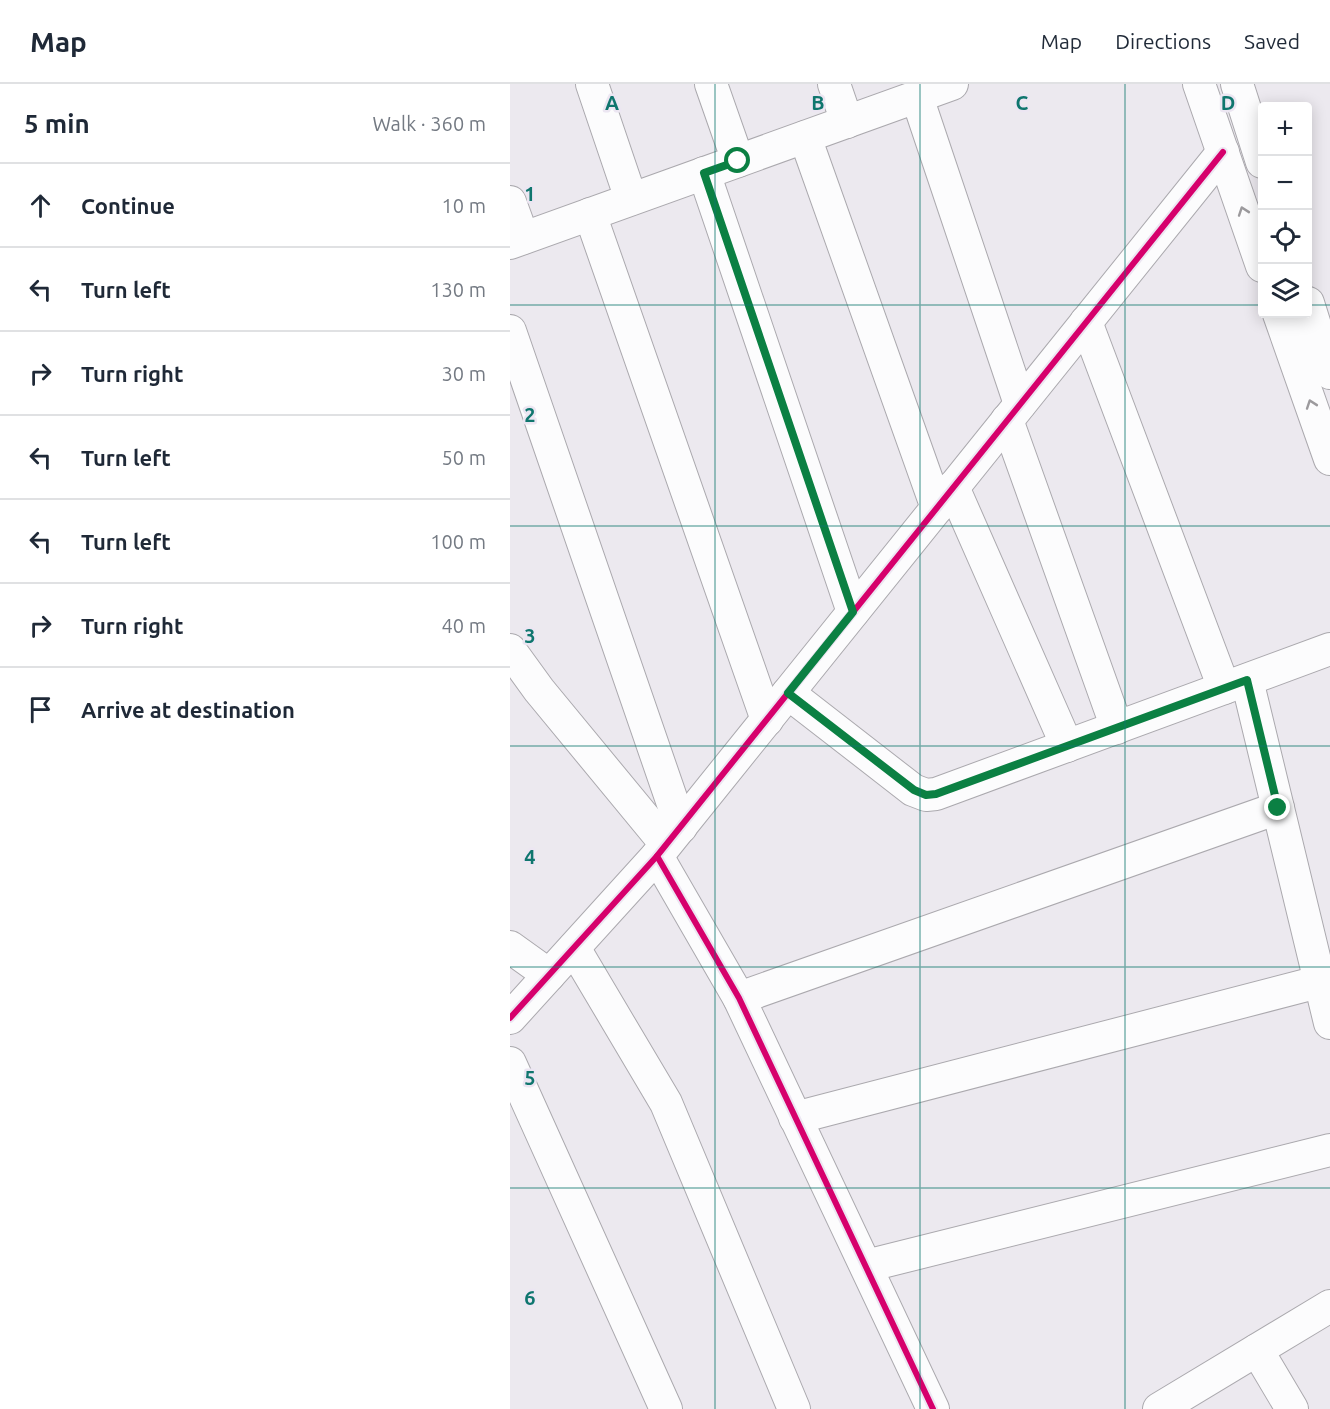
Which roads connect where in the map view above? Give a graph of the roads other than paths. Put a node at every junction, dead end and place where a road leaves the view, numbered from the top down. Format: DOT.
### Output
graph roads {
  1 [pos="592,84"];
  2 [pos="711,84"];
  3 [pos="834,84"];
  4 [pos="952,84"];
  5 [pos="1199,84"];
  6 [pos="1237,84"];
  7 [pos="917,97"];
  8 [pos="847,122"];
  9 [pos="805,137"];
  10 [pos="1222,152"];
  11 [pos="1261,156"];
  12 [pos="738,161"];
  13 [pos="704,173"];
  14 [pos="631,200"];
  15 [pos="510,202"];
  16 [pos="590,214"];
  17 [pos="516,241"];
  18 [pos="1262,264"];
  19 [pos="1312,316"];
  20 [pos="1280,318"];
  21 [pos="1086,322"];
  22 [pos="510,330"];
  23 [pos="1330,373"];
  24 [pos="1013,412"];
  25 [pos="1330,459"];
  26 [pos="945,498"];
  27 [pos="853,612"];
  28 [pos="1330,649"];
  29 [pos="510,650"];
  30 [pos="1235,684"];
  31 [pos="788,693"];
  32 [pos="766,720"];
  33 [pos="1117,728"];
  34 [pos="1067,746"];
  35 [pos="1278,808"];
  36 [pos="668,843"];
  37 [pos="510,948"];
  38 [pos="574,948"];
  39 [pos="549,975"];
  40 [pos="1326,981"];
  41 [pos="739,998"];
  42 [pos="510,1018"];
  43 [pos="1330,1023"];
  44 [pos="510,1063"];
  45 [pos="795,1118"];
  46 [pos="1330,1150"];
  47 [pos="866,1266"];
  48 [pos="1330,1306"];
  49 [pos="1257,1350"];
  50 [pos="666,1409"];
  51 [pos="794,1409"];
  52 [pos="933,1409"];
  53 [pos="1159,1409"];
  54 [pos="1292,1409"];
  1 -- 14 [label="street"];
  2 -- 12 [label="street"];
  3 -- 8 [label="street"];
  4 -- 7 [label="street"];
  5 -- 10 [label="street"];
  6 -- 11 [label="street"];
  7 -- 8 [label="street"];
  7 -- 24 [label="street"];
  8 -- 9 [label="street"];
  9 -- 12 [label="street"];
  9 -- 26 [label="street"];
  18 -- 10 [label="street, one-way"];
  10 -- 21 [label="street"];
  12 -- 13 [label="street"];
  13 -- 14 [label="street"];
  13 -- 27 [label="street"];
  14 -- 16 [label="street"];
  15 -- 17 [label="street"];
  16 -- 17 [label="street"];
  16 -- 32 [label="street"];
  19 -- 23 [label="street"];
  25 -- 20 [label="street, one-way"];
  21 -- 24 [label="street"];
  21 -- 30 [label="street"];
  22 -- 36 [label="street"];
  24 -- 26 [label="street"];
  24 -- 33 [label="street"];
  26 -- 27 [label="street"];
  26 -- 34 [label="street"];
  27 -- 31 [label="street"];
  28 -- 30 [label="street"];
  29 -- 36 [label="street"];
  30 -- 33 [label="street"];
  30 -- 35 [label="street"];
  31 -- 32 [label="street"];
  31 -- 34 [label="street"];
  32 -- 36 [label="street"];
  33 -- 34 [label="street"];
  35 -- 40 [label="street"];
  35 -- 41 [label="street"];
  36 -- 38 [label="street"];
  36 -- 41 [label="street"];
  37 -- 39 [label="street"];
  38 -- 39 [label="street"];
  38 -- 51 [label="street"];
  39 -- 42 [label="street"];
  40 -- 43 [label="street"];
  40 -- 45 [label="street"];
  41 -- 45 [label="street"];
  44 -- 50 [label="street"];
  45 -- 47 [label="street"];
  46 -- 47 [label="street"];
  47 -- 52 [label="street"];
  48 -- 49 [label="street"];
  49 -- 53 [label="street"];
  49 -- 54 [label="street"];
}
